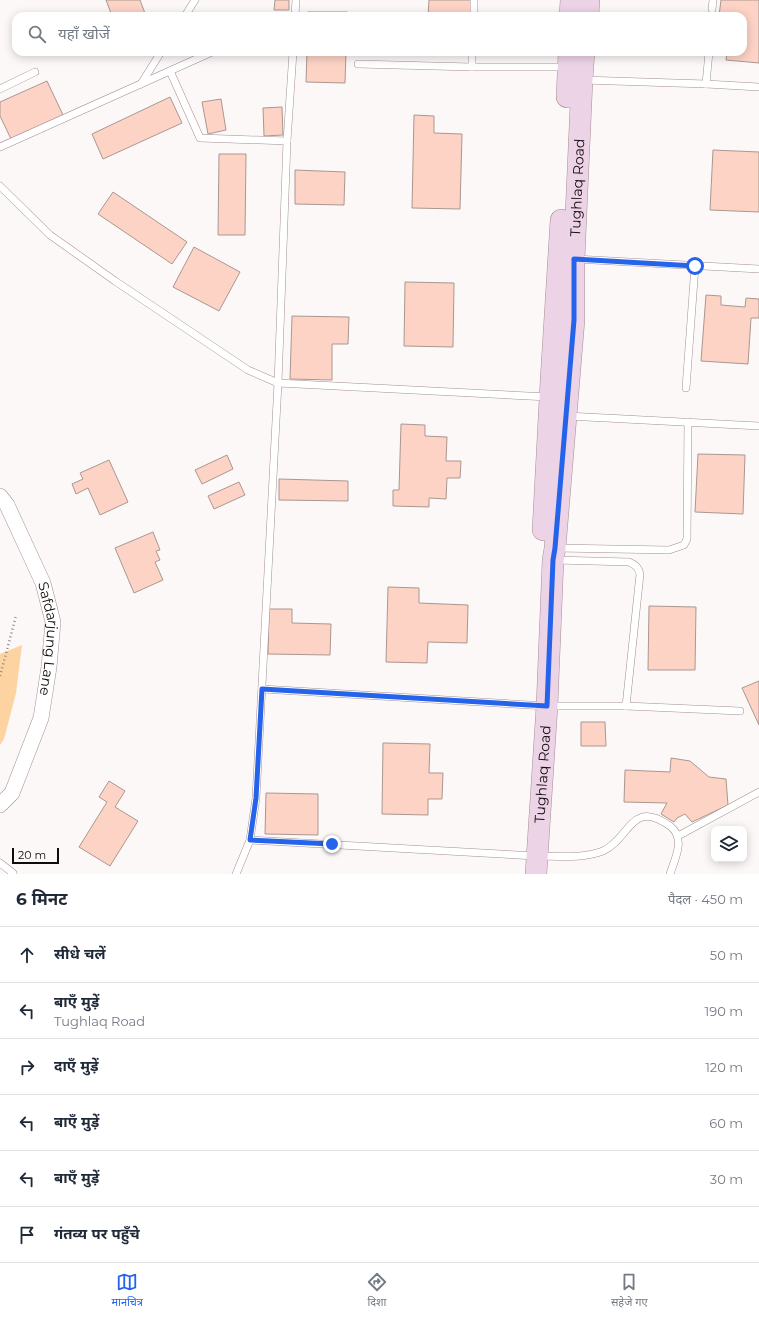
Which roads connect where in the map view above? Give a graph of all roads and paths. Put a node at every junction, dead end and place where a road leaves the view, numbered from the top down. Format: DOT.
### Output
graph roads {
  1 [pos="195,0"];
  2 [pos="296,0"];
  3 [pos="474,0"];
  4 [pos="571,0"];
  5 [pos="590,0"];
  6 [pos="713,0"];
  7 [pos="712,9"];
  8 [pos="188,12"];
  9 [pos="294,12"];
  10 [pos="474,12"];
  11 [pos="570,12"];
  12 [pos="588,12"];
  13 [pos="158,56"];
  14 [pos="203,56"];
  15 [pos="293,56"];
  16 [pos="472,56"];
  17 [pos="709,56"];
  18 [pos="358,64"];
  19 [pos="577,64"];
  20 [pos="472,67"];
  21 [pos="170,71"];
  22 [pos="35,72"];
  23 [pos="140,84"];
  24 [pos="706,84"];
  25 [pos="759,87"];
  26 [pos="0,89"];
  27 [pos="287,141"];
  28 [pos="0,147"];
  29 [pos="0,186"];
  30 [pos="574,259"];
  31 [pos="695,266"];
  32 [pos="759,269"];
  33 [pos="278,383"];
  34 [pos="686,388"];
  35 [pos="550,398"];
  36 [pos="566,416"];
  37 [pos="688,422"];
  38 [pos="759,426"];
  39 [pos="0,496"];
  40 [pos="554,554"];
  41 [pos="16,616"];
  42 [pos="0,676"];
  43 [pos="262,689"];
  44 [pos="540,706"];
  45 [pos="626,706"];
  46 [pos="740,711"];
  47 [pos="759,792"];
  48 [pos="0,805"];
  49 [pos="678,836"];
  50 [pos="250,840"];
  51 [pos="0,863"];
  52 [pos="529,865"];
  53 [pos="13,874"];
  54 [pos="236,874"];
  55 [pos="670,874"];
  1 -- 8 [label="lane"];
  2 -- 9 [label="lane"];
  3 -- 10 [label="lane"];
  4 -- 11 [label="main road"];
  5 -- 12 [label="main road"];
  6 -- 7 [label="lane"];
  13 -- 23 [label="lane"];
  14 -- 21 [label="lane"];
  15 -- 27 [label="lane"];
  16 -- 20 [label="lane"];
  17 -- 24 [label="lane"];
  18 -- 20 [label="lane"];
  19 -- 20 [label="lane"];
  19 -- 24 [label="lane"];
  19 -- 30 [label="main road, Tughlaq Road"];
  19 -- 35 [label="main road, Tughlaq Road"];
  21 -- 23 [label="lane"];
  21 -- 27 [label="lane"];
  22 -- 26 [label="lane"];
  23 -- 28 [label="lane"];
  24 -- 25 [label="lane"];
  27 -- 33 [label="lane"];
  29 -- 33 [label="lane"];
  30 -- 31 [label="lane"];
  30 -- 36 [label="main road, Tughlaq Road"];
  31 -- 32 [label="lane"];
  31 -- 34 [label="lane"];
  33 -- 35 [label="lane"];
  33 -- 43 [label="lane"];
  35 -- 44 [label="main road, Tughlaq Road"];
  36 -- 37 [label="lane"];
  36 -- 40 [label="main road, Tughlaq Road"];
  37 -- 38 [label="lane"];
  37 -- 40 [label="lane"];
  39 -- 48 [label="street, Safdarjung Lane"];
  40 -- 44 [label="main road, Tughlaq Road"];
  40 -- 45 [label="lane"];
  41 -- 42 [label="path"];
  43 -- 44 [label="lane"];
  43 -- 50 [label="lane"];
  44 -- 45 [label="lane"];
  44 -- 52 [label="main road, Tughlaq Road"];
  45 -- 46 [label="lane"];
  47 -- 49 [label="lane"];
  49 -- 52 [label="lane"];
  49 -- 55 [label="lane"];
  50 -- 52 [label="lane"];
  50 -- 54 [label="lane"];
  51 -- 53 [label="lane"];
}
